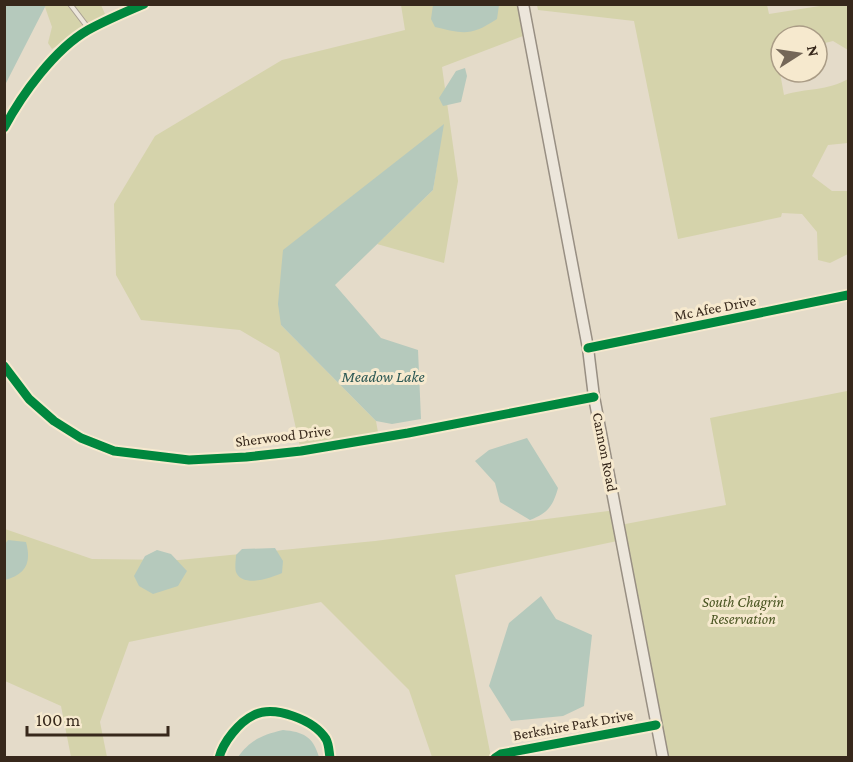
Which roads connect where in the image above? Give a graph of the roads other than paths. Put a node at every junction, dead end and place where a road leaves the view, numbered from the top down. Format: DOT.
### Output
graph roads {
  1 [pos="70,4"];
  2 [pos="144,4"];
  3 [pos="523,4"];
  4 [pos="90,29"];
  5 [pos="4,128"];
  6 [pos="849,295"];
  7 [pos="588,348"];
  8 [pos="4,366"];
  9 [pos="594,397"];
  10 [pos="656,725"];
  11 [pos="219,758"];
  12 [pos="330,758"];
  13 [pos="495,758"];
  14 [pos="663,758"];
  1 -- 4 [label="lane"];
  2 -- 4 [label="street"];
  3 -- 7 [label="main road, Cannon Road"];
  4 -- 5 [label="street"];
  6 -- 7 [label="street, Mc Afee Drive"];
  7 -- 9 [label="main road, Cannon Road"];
  8 -- 9 [label="street, Sherwood Drive"];
  9 -- 10 [label="main road, Cannon Road"];
  10 -- 13 [label="street, Berkshire Park Drive"];
  10 -- 14 [label="main road, Cannon Road"];
  11 -- 12 [label="street"];
}
